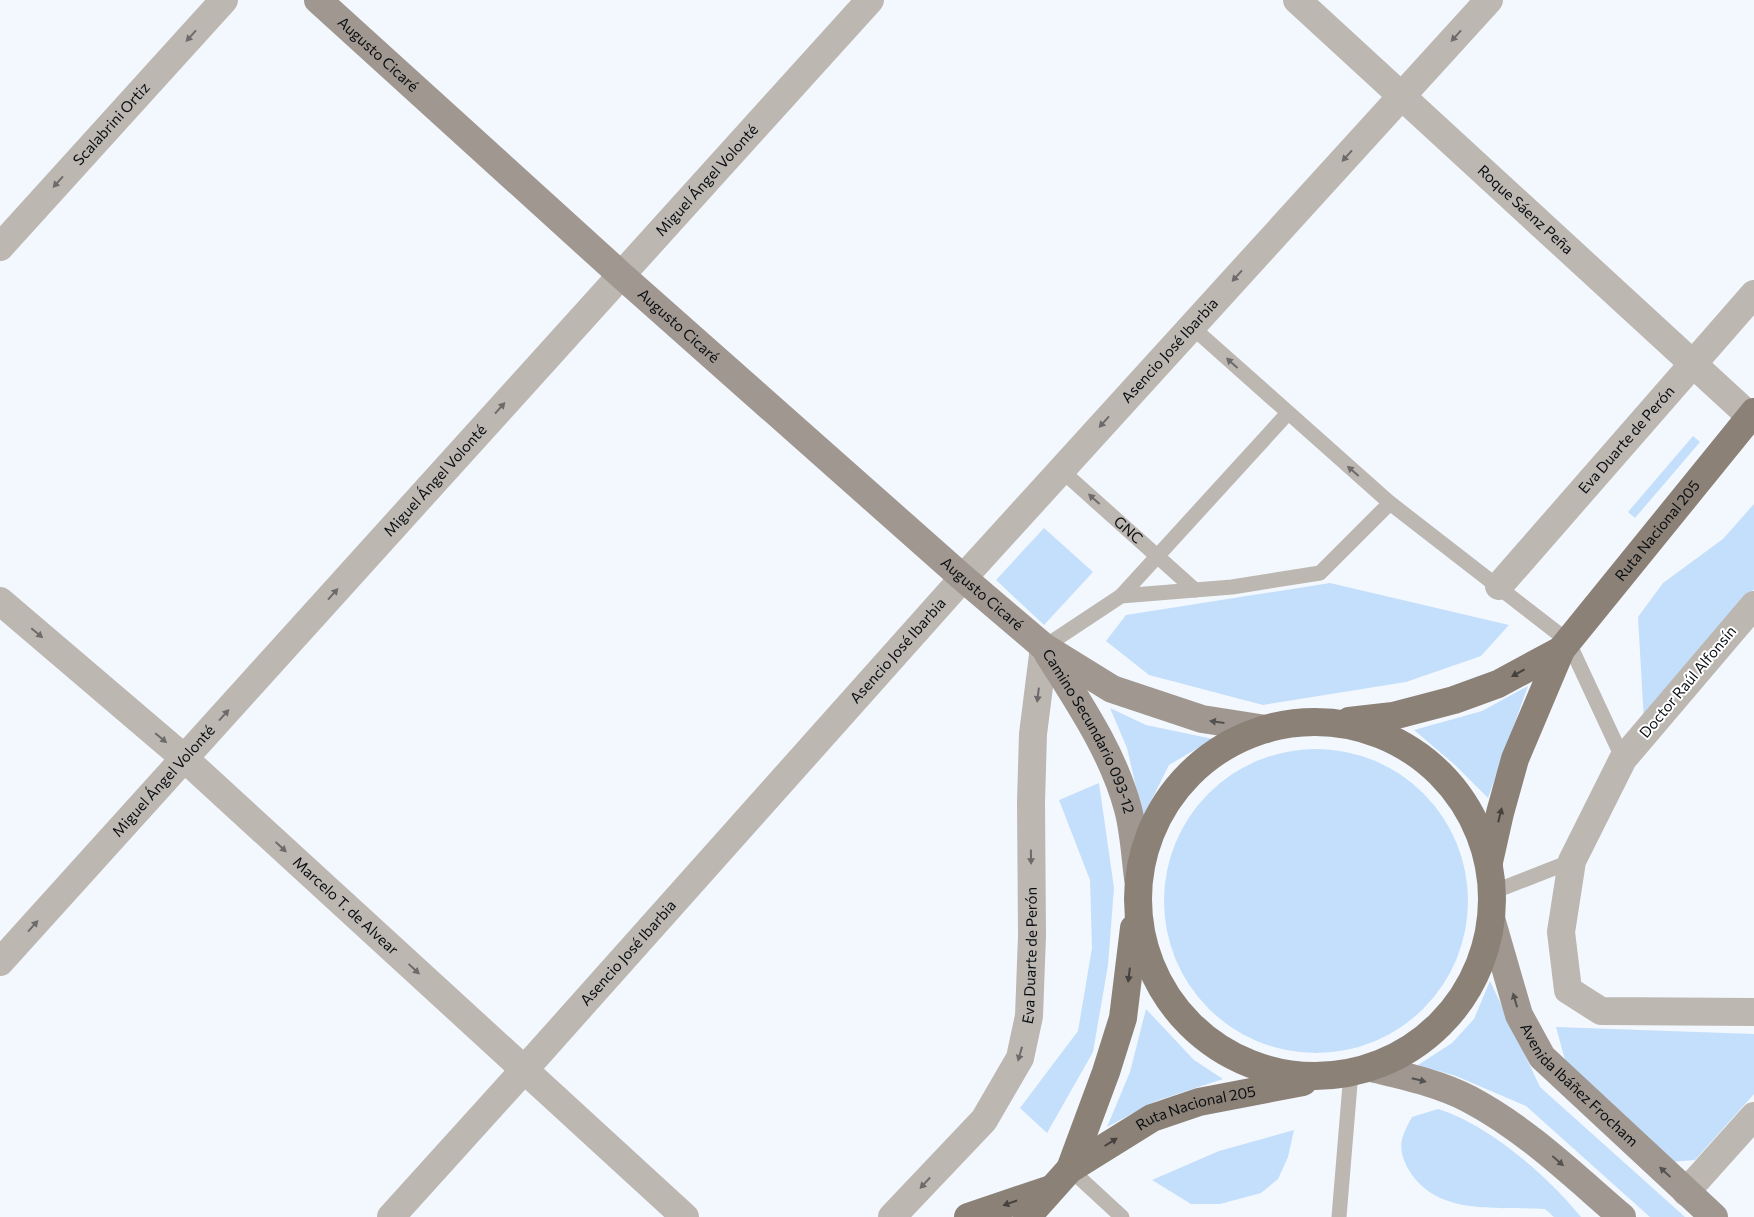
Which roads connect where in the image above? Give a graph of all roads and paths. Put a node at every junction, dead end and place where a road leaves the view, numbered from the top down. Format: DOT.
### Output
graph roads {
  1 [pos="224,0"];
  2 [pos="318,0"];
  3 [pos="870,0"];
  4 [pos="1297,0"];
  5 [pos="1489,0"];
  6 [pos="1402,95"];
  7 [pos="0,247"];
  8 [pos="621,275"];
  9 [pos="1754,294"];
  10 [pos="1192,327"];
  11 [pos="1693,364"];
  12 [pos="1288,413"];
  13 [pos="1753,416"];
  14 [pos="1061,470"];
  15 [pos="1390,503"];
  16 [pos="1157,556"];
  17 [pos="963,578"];
  18 [pos="1499,586"];
  19 [pos="1195,590"];
  20 [pos="1121,596"];
  21 [pos="0,601"];
  22 [pos="1754,605"];
  23 [pos="1564,645"];
  24 [pos="1044,647"];
  25 [pos="1332,722"];
  26 [pos="1266,729"];
  27 [pos="184,758"];
  28 [pos="1623,759"];
  29 [pos="1572,861"];
  30 [pos="1489,862"];
  31 [pos="1138,878"];
  32 [pos="1493,892"];
  33 [pos="1137,909"];
  34 [pos="1492,922"];
  35 [pos="0,962"];
  36 [pos="1754,1012"];
  37 [pos="524,1070"];
  38 [pos="1352,1072"];
  39 [pos="1754,1116"];
  40 [pos="1061,1178"];
  41 [pos="1686,1192"];
  42 [pos="391,1217"];
  43 [pos="685,1217"];
  44 [pos="892,1217"];
  45 [pos="968,1217"];
  46 [pos="1027,1217"];
  47 [pos="1122,1217"];
  48 [pos="1339,1217"];
  49 [pos="1622,1217"];
  50 [pos="1714,1217"];
  1 -- 7 [label="street, Scalabrini Ortiz, one-way"];
  2 -- 8 [label="main road, Augusto Cicaré"];
  3 -- 8 [label="street, Miguel Ángel Volonté"];
  4 -- 6 [label="street, Roque Sáenz Peña"];
  5 -- 6 [label="street, Asencio José Ibarbia, one-way"];
  6 -- 10 [label="street, Asencio José Ibarbia, one-way"];
  6 -- 11 [label="street, Roque Sáenz Peña"];
  8 -- 17 [label="main road, Augusto Cicaré"];
  27 -- 8 [label="street, Miguel Ángel Volonté, one-way"];
  9 -- 11 [label="street, Eva Duarte de Perón"];
  12 -- 10 [label="lane, one-way"];
  10 -- 14 [label="street, Asencio José Ibarbia, one-way"];
  11 -- 13 [label="street, Roque Sáenz Peña"];
  11 -- 18 [label="street, Eva Duarte de Perón"];
  15 -- 12 [label="lane, one-way"];
  12 -- 16 [label="lane"];
  13 -- 23 [label="main road, Ruta Nacional 205"];
  16 -- 14 [label="lane, GNC, one-way"];
  14 -- 17 [label="street, Asencio José Ibarbia"];
  15 -- 18 [label="lane"];
  15 -- 19 [label="lane"];
  16 -- 19 [label="lane, GNC"];
  16 -- 20 [label="lane"];
  17 -- 24 [label="main road, Augusto Cicaré"];
  17 -- 37 [label="street, Asencio José Ibarbia"];
  18 -- 23 [label="lane"];
  19 -- 20 [label="lane"];
  20 -- 24 [label="lane"];
  21 -- 27 [label="street, Marcelo T. de Alvear, one-way"];
  22 -- 28 [label="street, Doctor Raúl Alfonsín"];
  23 -- 25 [label="main road, Ruta Nacional 205, one-way"];
  23 -- 28 [label="lane"];
  30 -- 23 [label="main road, Ruta Nacional 205, one-way"];
  26 -- 24 [label="main road, Camino Secundario 093-12, one-way"];
  24 -- 31 [label="main road, Camino Secundario 093-12"];
  24 -- 44 [label="street, Eva Duarte de Perón, one-way"];
  25 -- 26 [label="main road, Ruta Nacional 205"];
  25 -- 30 [label="main road, Ruta Nacional 205"];
  26 -- 31 [label="main road, Ruta Nacional 205"];
  35 -- 27 [label="street, Miguel Ángel Volonté, one-way"];
  27 -- 37 [label="street, Marcelo T. de Alvear, one-way"];
  28 -- 29 [label="street, Doctor Raúl Alfonsín"];
  29 -- 32 [label="lane"];
  29 -- 36 [label="street, Doctor Raúl Alfonsín"];
  30 -- 32 [label="main road, Ruta Nacional 205"];
  31 -- 33 [label="main road, Ruta Nacional 205"];
  32 -- 34 [label="main road, Ruta Nacional 205"];
  33 -- 38 [label="main road, Ruta Nacional 205"];
  33 -- 40 [label="main road, Ruta Nacional 205, one-way"];
  34 -- 38 [label="main road, Ruta Nacional 205"];
  41 -- 34 [label="main road, Avenida Ibáñez Frocham, one-way"];
  37 -- 42 [label="street, Asencio José Ibarbia"];
  37 -- 43 [label="street, Marcelo T. de Alvear"];
  40 -- 38 [label="main road, Ruta Nacional 205, one-way"];
  38 -- 48 [label="lane"];
  38 -- 49 [label="main road, one-way"];
  39 -- 41 [label="street"];
  40 -- 45 [label="main road, one-way"];
  40 -- 46 [label="main road, Ruta Nacional 205"];
  40 -- 47 [label="lane"];
  41 -- 50 [label="main road, Avenida Ibáñez Frocham"];
}
